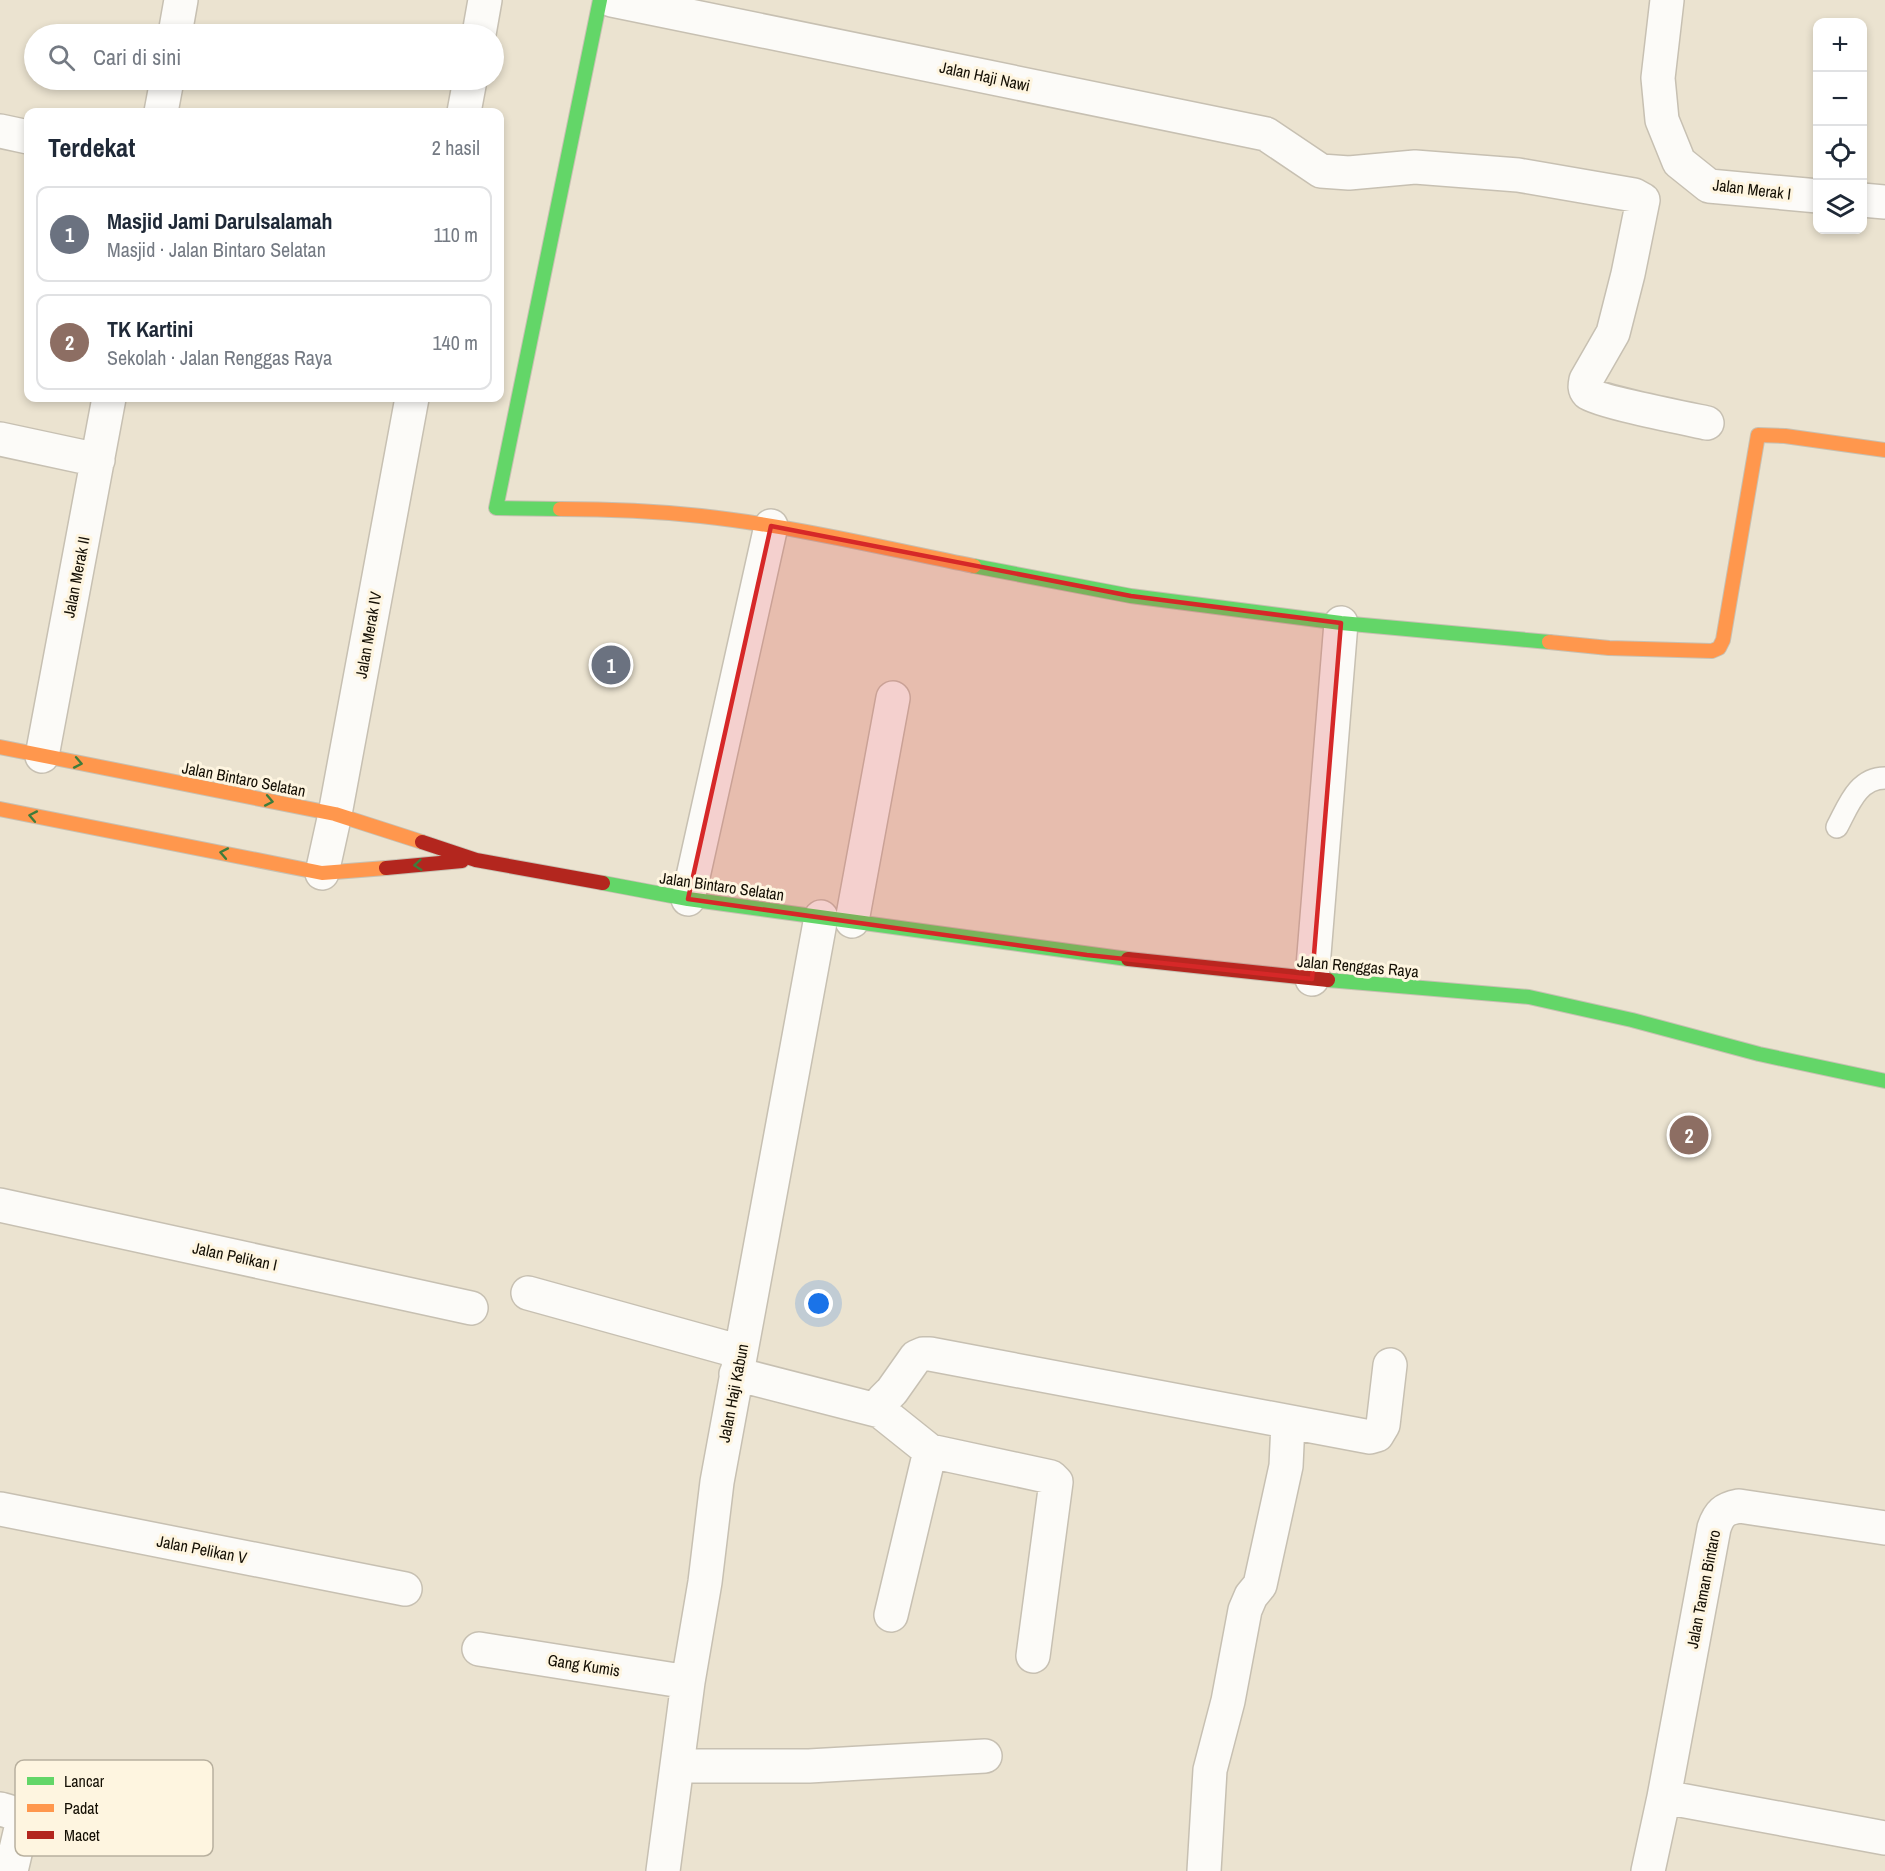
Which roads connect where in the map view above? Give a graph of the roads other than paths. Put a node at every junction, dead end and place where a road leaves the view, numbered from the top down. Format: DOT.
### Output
graph roads {
  1 [pos="182,0"];
  2 [pos="485,0"];
  3 [pos="600,0"];
  4 [pos="612,0"];
  5 [pos="1667,0"];
  6 [pos="177,24"];
  7 [pos="480,24"];
  8 [pos="165,90"];
  9 [pos="468,90"];
  10 [pos="162,108"];
  11 [pos="465,108"];
  12 [pos="0,131"];
  13 [pos="24,136"];
  14 [pos="1813,196"];
  15 [pos="1867,200"];
  16 [pos="1885,202"];
  17 [pos="108,402"];
  18 [pos="411,402"];
  19 [pos="1707,423"];
  20 [pos="0,439"];
  21 [pos="1885,450"];
  22 [pos="98,460"];
  23 [pos="771,526"];
  24 [pos="1341,623"];
  25 [pos="893,698"];
  26 [pos="0,747"];
  27 [pos="42,756"];
  28 [pos="1885,778"];
  29 [pos="0,809"];
  30 [pos="335,814"];
  31 [pos="1837,827"];
  32 [pos="476,860"];
  33 [pos="322,873"];
  34 [pos="688,899"];
  35 [pos="836,919"];
  36 [pos="1312,980"];
  37 [pos="1885,1081"];
  38 [pos="0,1205"];
  39 [pos="528,1293"];
  40 [pos="471,1308"];
  41 [pos="739,1363"];
  42 [pos="1390,1365"];
  43 [pos="880,1411"];
  44 [pos="1288,1423"];
  45 [pos="930,1451"];
  46 [pos="0,1509"];
  47 [pos="1885,1528"];
  48 [pos="405,1589"];
  49 [pos="891,1615"];
  50 [pos="479,1648"];
  51 [pos="1033,1656"];
  52 [pos="688,1682"];
  53 [pos="986,1756"];
  54 [pos="678,1766"];
  55 [pos="1664,1797"];
  56 [pos="11,1817"];
  57 [pos="1885,1838"];
  58 [pos="11,1871"];
  59 [pos="663,1871"];
  60 [pos="1204,1871"];
  61 [pos="1648,1871"];
  1 -- 6 [label="street"];
  2 -- 7 [label="street"];
  3 -- 23 [label="street"];
  4 -- 19 [label="street, Jalan Haji Nawi"];
  5 -- 14 [label="street, Jalan Merak I"];
  8 -- 10 [label="street"];
  9 -- 11 [label="street"];
  12 -- 13 [label="street"];
  15 -- 16 [label="street"];
  17 -- 22 [label="street, Jalan Merak II"];
  18 -- 30 [label="street, Jalan Merak IV"];
  20 -- 22 [label="street"];
  21 -- 24 [label="street"];
  22 -- 27 [label="street, Jalan Merak II"];
  23 -- 24 [label="street"];
  23 -- 34 [label="street"];
  24 -- 36 [label="street"];
  25 -- 35 [label="street, Jalan Haji Kabun"];
  26 -- 27 [label="street, Jalan Bintaro Selatan"];
  27 -- 30 [label="street, Jalan Bintaro Selatan, one-way"];
  28 -- 31 [label="lane"];
  33 -- 29 [label="street, Jalan Bintaro Selatan, one-way"];
  30 -- 32 [label="street, Jalan Bintaro Selatan"];
  30 -- 33 [label="street, Jalan Merak IV"];
  32 -- 33 [label="street, Jalan Bintaro Selatan, one-way"];
  32 -- 34 [label="street, Jalan Bintaro Selatan"];
  34 -- 35 [label="street, Jalan Bintaro Selatan"];
  35 -- 36 [label="street, Jalan Renggas Raya"];
  35 -- 41 [label="street, Jalan Haji Kabun"];
  36 -- 37 [label="street, Jalan Renggas Raya"];
  38 -- 40 [label="street, Jalan Pelikan I"];
  39 -- 41 [label="street"];
  41 -- 43 [label="street"];
  41 -- 52 [label="street, Jalan Haji Kabun"];
  42 -- 44 [label="street"];
  43 -- 44 [label="street"];
  43 -- 45 [label="street"];
  44 -- 60 [label="street"];
  45 -- 49 [label="street"];
  45 -- 51 [label="street"];
  46 -- 48 [label="street, Jalan Pelikan V"];
  47 -- 55 [label="street, Jalan Taman Bintaro"];
  50 -- 52 [label="street, Gang Kumis"];
  52 -- 54 [label="street, Jalan Haji Kabun"];
  53 -- 54 [label="street"];
  54 -- 59 [label="street, Jalan Haji Kabun"];
  55 -- 57 [label="street"];
  55 -- 61 [label="street, Jalan Taman Bintaro"];
  56 -- 58 [label="street"];
}
